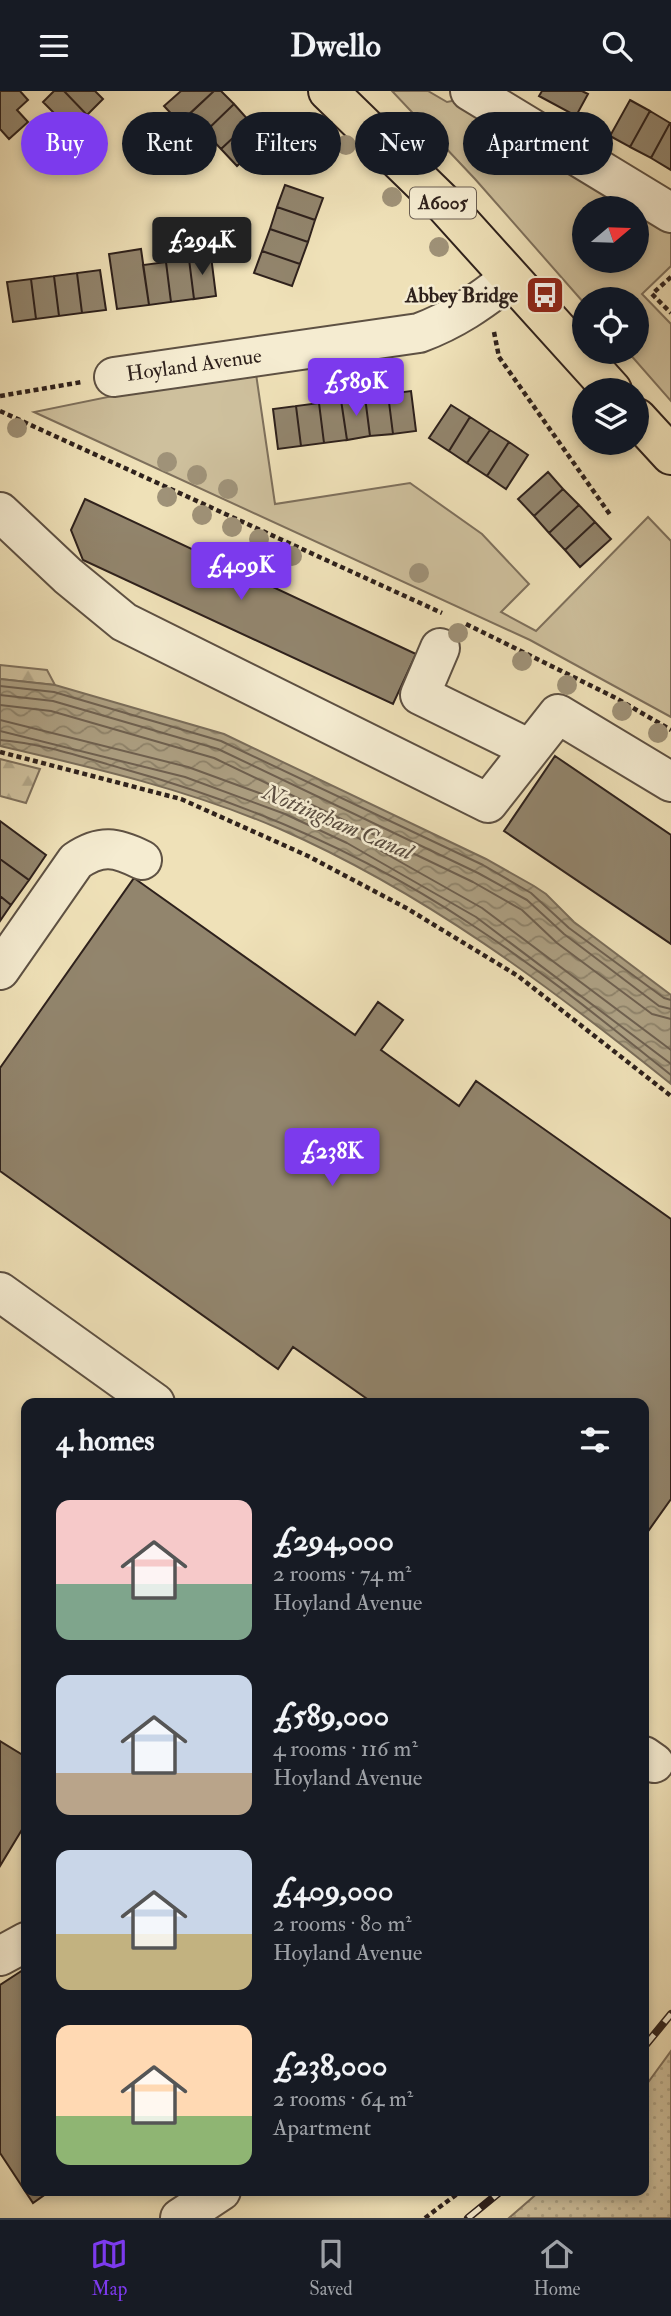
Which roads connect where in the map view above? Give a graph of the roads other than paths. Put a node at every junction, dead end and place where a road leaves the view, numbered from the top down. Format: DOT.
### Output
graph roads {
  1 [pos="328,91"];
  2 [pos="470,91"];
  3 [pos="671,213"];
  4 [pos="509,279"];
  5 [pos="114,377"];
  6 [pos="601,378"];
  7 [pos="649,431"];
  8 [pos="671,455"];
  9 [pos="0,512"];
  10 [pos="447,627"];
  11 [pos="530,749"];
  12 [pos="671,782"];
  13 [pos="142,860"];
  14 [pos="0,969"];
  15 [pos="0,1292"];
  16 [pos="148,1398"];
  17 [pos="21,1945"];
  18 [pos="0,1956"];
  19 [pos="213,2196"];
  20 [pos="180,2218"];
  1 -- 4 [label="main road, A6005"];
  2 -- 3 [label="street"];
  4 -- 5 [label="street, Hoyland Avenue"];
  4 -- 6 [label="main road, A6005"];
  7 -- 8 [label="main road"];
  9 -- 11 [label="street"];
  10 -- 11 [label="street"];
  11 -- 12 [label="street"];
  13 -- 14 [label="street"];
  15 -- 16 [label="street"];
  17 -- 18 [label="street"];
  19 -- 20 [label="street"];
}
